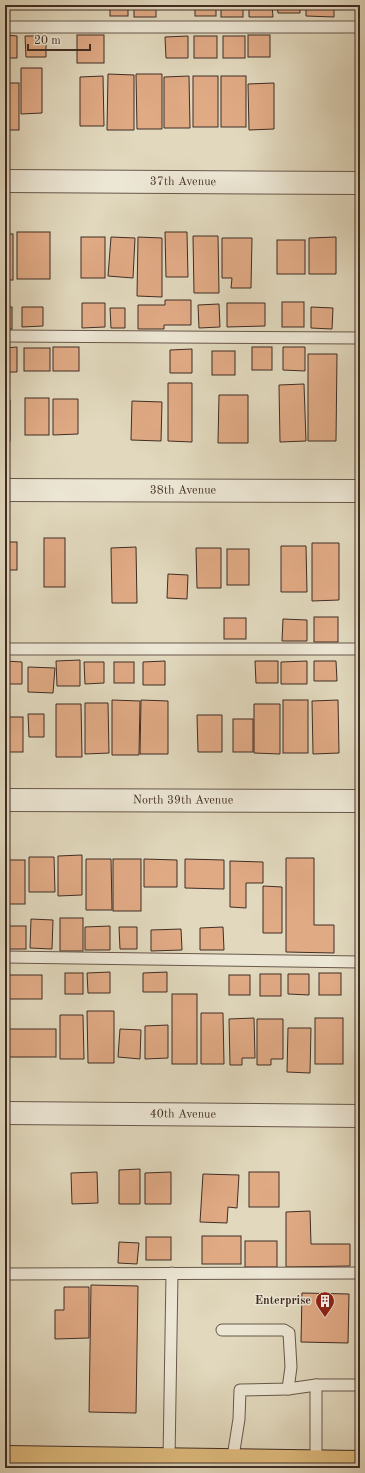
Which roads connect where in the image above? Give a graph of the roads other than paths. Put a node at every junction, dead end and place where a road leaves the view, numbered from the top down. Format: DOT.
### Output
graph roads {
  1 [pos="5,27"];
  2 [pos="360,27"];
  3 [pos="5,182"];
  4 [pos="360,183"];
  5 [pos="5,336"];
  6 [pos="360,338"];
  7 [pos="5,490"];
  8 [pos="360,491"];
  9 [pos="5,649"];
  10 [pos="360,649"];
  11 [pos="5,800"];
  12 [pos="360,801"];
  13 [pos="5,957"];
  14 [pos="360,962"];
  15 [pos="5,1113"];
  16 [pos="360,1116"];
  17 [pos="172,1273"];
  18 [pos="360,1273"];
  19 [pos="5,1274"];
  20 [pos="222,1330"];
  21 [pos="316,1385"];
  22 [pos="360,1385"];
  23 [pos="288,1389"];
  24 [pos="5,1457"];
  25 [pos="169,1459"];
  26 [pos="360,1462"];
  27 [pos="70,1463"];
  28 [pos="232,1464"];
  29 [pos="316,1465"];
  1 -- 2 [label="lane"];
  3 -- 4 [label="street, 37th Avenue"];
  5 -- 6 [label="lane"];
  7 -- 8 [label="street, 38th Avenue"];
  9 -- 10 [label="lane"];
  11 -- 12 [label="street, North 39th Avenue"];
  13 -- 14 [label="lane"];
  15 -- 16 [label="street, 40th Avenue"];
  17 -- 18 [label="lane"];
  17 -- 19 [label="lane"];
  17 -- 25 [label="lane"];
  20 -- 23 [label="lane"];
  21 -- 22 [label="lane"];
  21 -- 23 [label="lane"];
  21 -- 29 [label="lane"];
  23 -- 28 [label="lane"];
  24 -- 27 [label="main road"];
  25 -- 27 [label="main road"];
  25 -- 28 [label="main road"];
  26 -- 29 [label="main road"];
  28 -- 29 [label="main road"];
}
